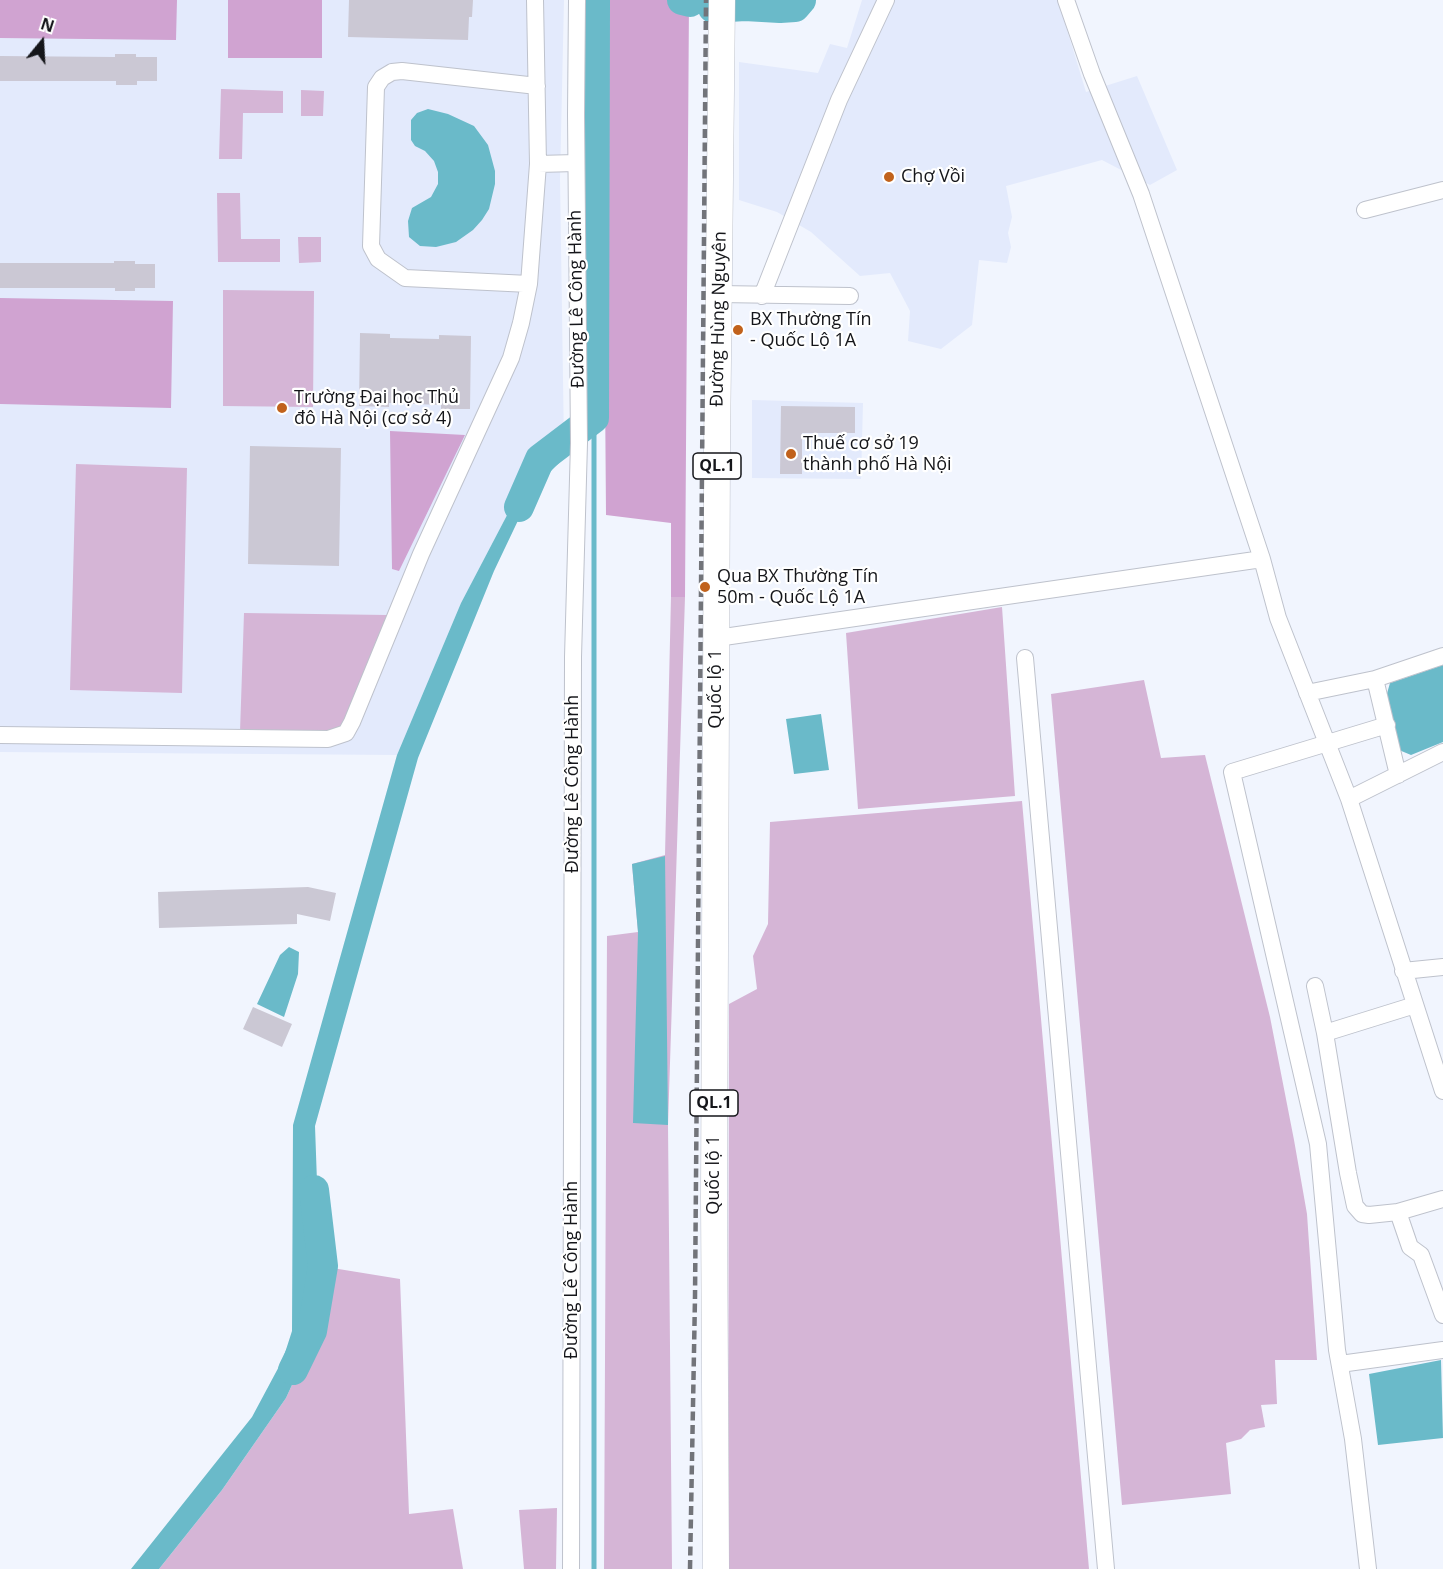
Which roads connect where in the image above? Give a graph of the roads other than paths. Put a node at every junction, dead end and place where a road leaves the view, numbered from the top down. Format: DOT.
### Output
graph roads {
  1 [pos="535,0"];
  2 [pos="577,0"];
  3 [pos="722,0"];
  4 [pos="886,0"];
  5 [pos="1066,0"];
  6 [pos="537,86"];
  7 [pos="576,163"];
  8 [pos="538,164"];
  9 [pos="1443,190"];
  10 [pos="1365,210"];
  11 [pos="529,284"];
  12 [pos="719,294"];
  13 [pos="762,296"];
  14 [pos="850,296"];
  15 [pos="1262,559"];
  16 [pos="717,638"];
  17 [pos="1443,656"];
  18 [pos="1025,658"];
  19 [pos="1375,679"];
  20 [pos="1307,693"];
  21 [pos="1387,725"];
  22 [pos="0,735"];
  23 [pos="1327,743"];
  24 [pos="1443,752"];
  25 [pos="1398,775"];
  26 [pos="1349,799"];
  27 [pos="1443,967"];
  28 [pos="1403,971"];
  29 [pos="1315,986"];
  30 [pos="1415,1005"];
  31 [pos="1325,1033"];
  32 [pos="1437,1050"];
  33 [pos="1443,1091"];
  34 [pos="1443,1199"];
  35 [pos="1398,1212"];
  36 [pos="1443,1315"];
  37 [pos="1443,1350"];
  38 [pos="1340,1364"];
  39 [pos="571,1569"];
  40 [pos="716,1569"];
  41 [pos="1106,1569"];
  42 [pos="1368,1569"];
  1 -- 6 [label="street"];
  2 -- 7 [label="street, Đường Lê Công Hành"];
  3 -- 12 [label="highway, Đường Hùng Nguyên / QL.1"];
  4 -- 13 [label="street"];
  5 -- 15 [label="street"];
  6 -- 8 [label="street"];
  6 -- 11 [label="street"];
  7 -- 8 [label="street"];
  7 -- 39 [label="street, Đường Lê Công Hành"];
  8 -- 11 [label="street"];
  9 -- 10 [label="street"];
  11 -- 22 [label="street"];
  12 -- 13 [label="street"];
  12 -- 16 [label="highway, Đường Hùng Nguyên / QL.1"];
  13 -- 14 [label="street"];
  15 -- 16 [label="street"];
  15 -- 20 [label="street"];
  16 -- 40 [label="highway, Quốc lộ 1 / QL.1"];
  17 -- 19 [label="street"];
  18 -- 41 [label="street"];
  19 -- 20 [label="street"];
  19 -- 21 [label="street"];
  20 -- 23 [label="street"];
  21 -- 23 [label="street"];
  21 -- 25 [label="street"];
  23 -- 26 [label="street"];
  23 -- 38 [label="street"];
  24 -- 25 [label="street"];
  25 -- 26 [label="street"];
  26 -- 28 [label="street"];
  27 -- 28 [label="street"];
  28 -- 30 [label="street"];
  29 -- 31 [label="street"];
  30 -- 31 [label="street"];
  30 -- 32 [label="street"];
  31 -- 35 [label="street"];
  32 -- 33 [label="street"];
  34 -- 35 [label="street"];
  35 -- 36 [label="street"];
  37 -- 38 [label="street"];
  38 -- 42 [label="street"];
}
